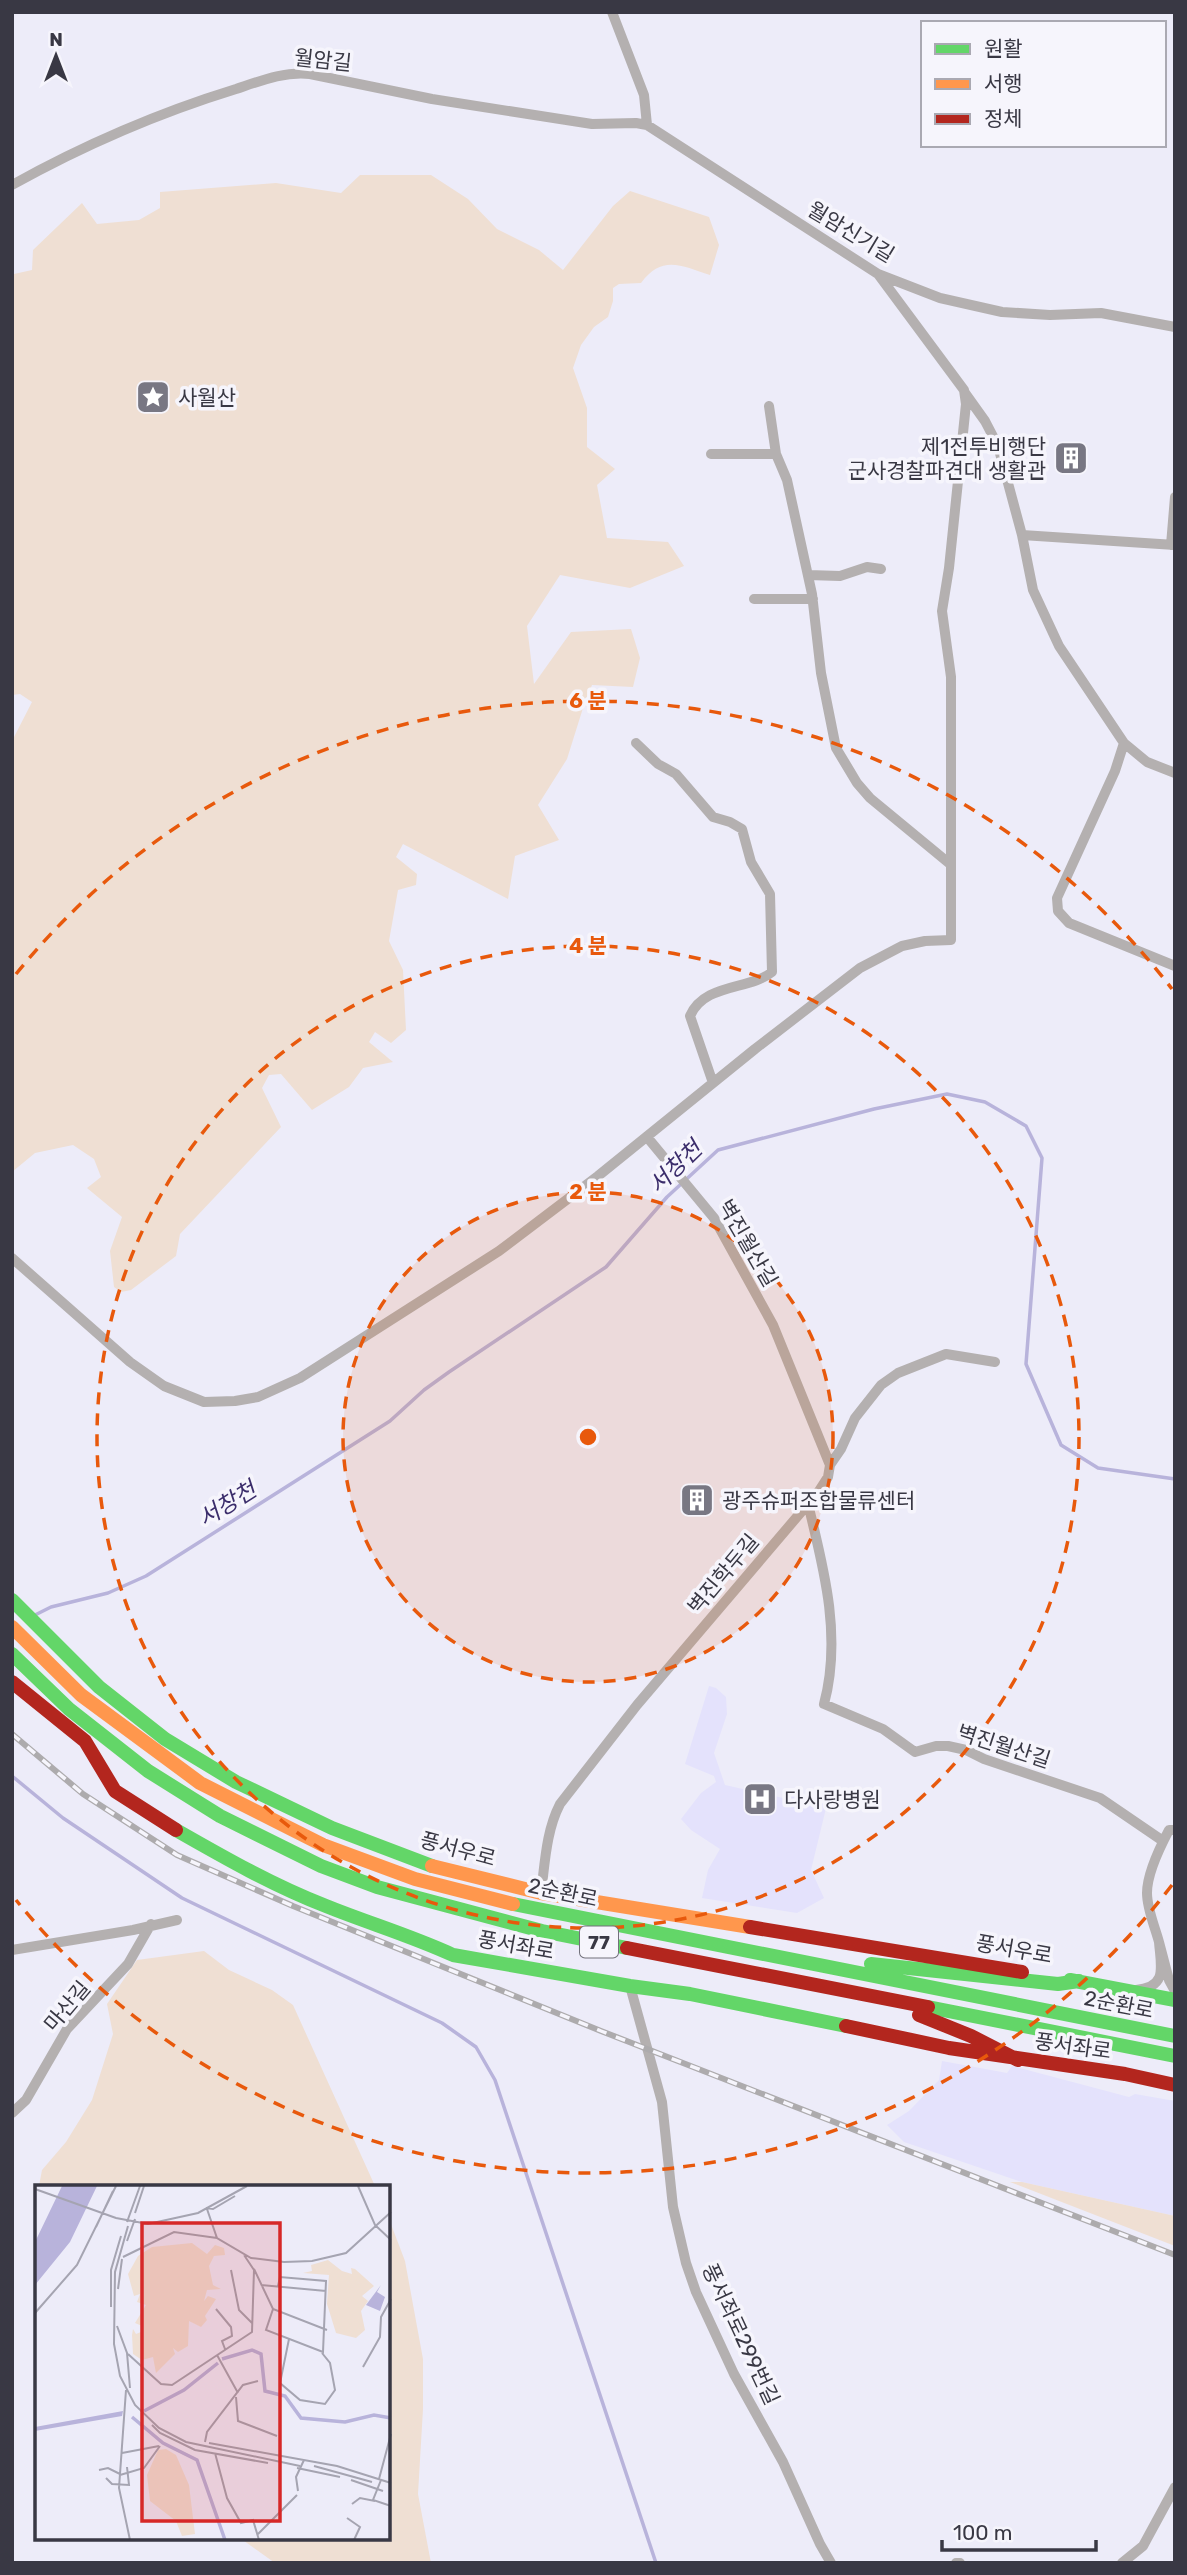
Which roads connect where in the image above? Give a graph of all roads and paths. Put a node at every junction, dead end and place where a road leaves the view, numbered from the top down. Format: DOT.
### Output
graph roads {
  1 [pos="612,12"];
  2 [pos="648,125"];
  3 [pos="12,185"];
  4 [pos="878,274"];
  5 [pos="1175,327"];
  6 [pos="964,390"];
  7 [pos="769,406"];
  8 [pos="711,454"];
  9 [pos="776,454"];
  10 [pos="1175,497"];
  11 [pos="1022,535"];
  12 [pos="1173,545"];
  13 [pos="881,569"];
  14 [pos="808,575"];
  15 [pos="813,598"];
  16 [pos="754,599"];
  17 [pos="636,743"];
  18 [pos="1124,743"];
  19 [pos="1175,774"];
  20 [pos="950,864"];
  21 [pos="1175,966"];
  22 [pos="713,1083"];
  23 [pos="647,1137"];
  24 [pos="12,1258"];
  25 [pos="995,1362"];
  26 [pos="830,1465"];
  27 [pos="808,1504"];
  28 [pos="12,1600"];
  29 [pos="12,1627"];
  30 [pos="12,1654"];
  31 [pos="12,1682"];
  32 [pos="1175,1830"];
  33 [pos="1163,1840"];
  34 [pos="541,1893"];
  35 [pos="177,1920"];
  36 [pos="151,1924"];
  37 [pos="1159,1942"];
  38 [pos="12,1950"];
  39 [pos="759,1952"];
  40 [pos="1079,1981"];
  41 [pos="629,1986"];
  42 [pos="845,1989"];
  43 [pos="1132,1990"];
  44 [pos="1175,1991"];
  45 [pos="1175,2000"];
  46 [pos="1175,2036"];
  47 [pos="1175,2056"];
  48 [pos="1018,2060"];
  49 [pos="1175,2085"];
  50 [pos="12,2113"];
  51 [pos="1175,2487"];
  52 [pos="831,2563"];
  53 [pos="1122,2563"];
  1 -- 2 [label="street"];
  2 -- 3 [label="street, 월암길"];
  2 -- 4 [label="street, 월암신기길"];
  4 -- 5 [label="street, 월암신기길"];
  4 -- 6 [label="street"];
  6 -- 11 [label="street"];
  6 -- 20 [label="street"];
  7 -- 9 [label="street"];
  8 -- 9 [label="street"];
  9 -- 14 [label="street"];
  10 -- 12 [label="street"];
  11 -- 12 [label="street"];
  11 -- 18 [label="street"];
  13 -- 14 [label="street"];
  14 -- 15 [label="street"];
  15 -- 16 [label="street"];
  15 -- 20 [label="street"];
  17 -- 22 [label="street"];
  18 -- 19 [label="street"];
  18 -- 21 [label="street"];
  20 -- 22 [label="street"];
  22 -- 23 [label="street"];
  23 -- 24 [label="street"];
  23 -- 26 [label="street, 벽진월산길"];
  25 -- 26 [label="street, 벽진학두길"];
  26 -- 27 [label="street, 벽진학두길"];
  27 -- 33 [label="street, 벽진월산길"];
  27 -- 34 [label="street, 벽진학두길"];
  28 -- 34 [label="main road, 풍서우로"];
  29 -- 39 [label="main road, 2순환로 / 77"];
  30 -- 42 [label="main road, 2순환로 / 77"];
  31 -- 41 [label="main road, 풍서좌로"];
  32 -- 33 [label="street"];
  33 -- 37 [label="street"];
  34 -- 40 [label="main road, 풍서우로"];
  35 -- 36 [label="street"];
  36 -- 38 [label="street"];
  36 -- 50 [label="street, 마산길"];
  37 -- 43 [label="street"];
  37 -- 44 [label="street"];
  39 -- 40 [label="main road"];
  39 -- 46 [label="main road, 2순환로 / 77"];
  40 -- 43 [label="main road, 풍서우로"];
  41 -- 48 [label="main road, 풍서좌로"];
  41 -- 52 [label="street, 풍서좌로299번길"];
  42 -- 47 [label="main road, 2순환로 / 77"];
  42 -- 48 [label="main road"];
  43 -- 45 [label="main road, 풍서우로"];
  48 -- 49 [label="main road, 풍서좌로"];
  51 -- 53 [label="street"];
}
